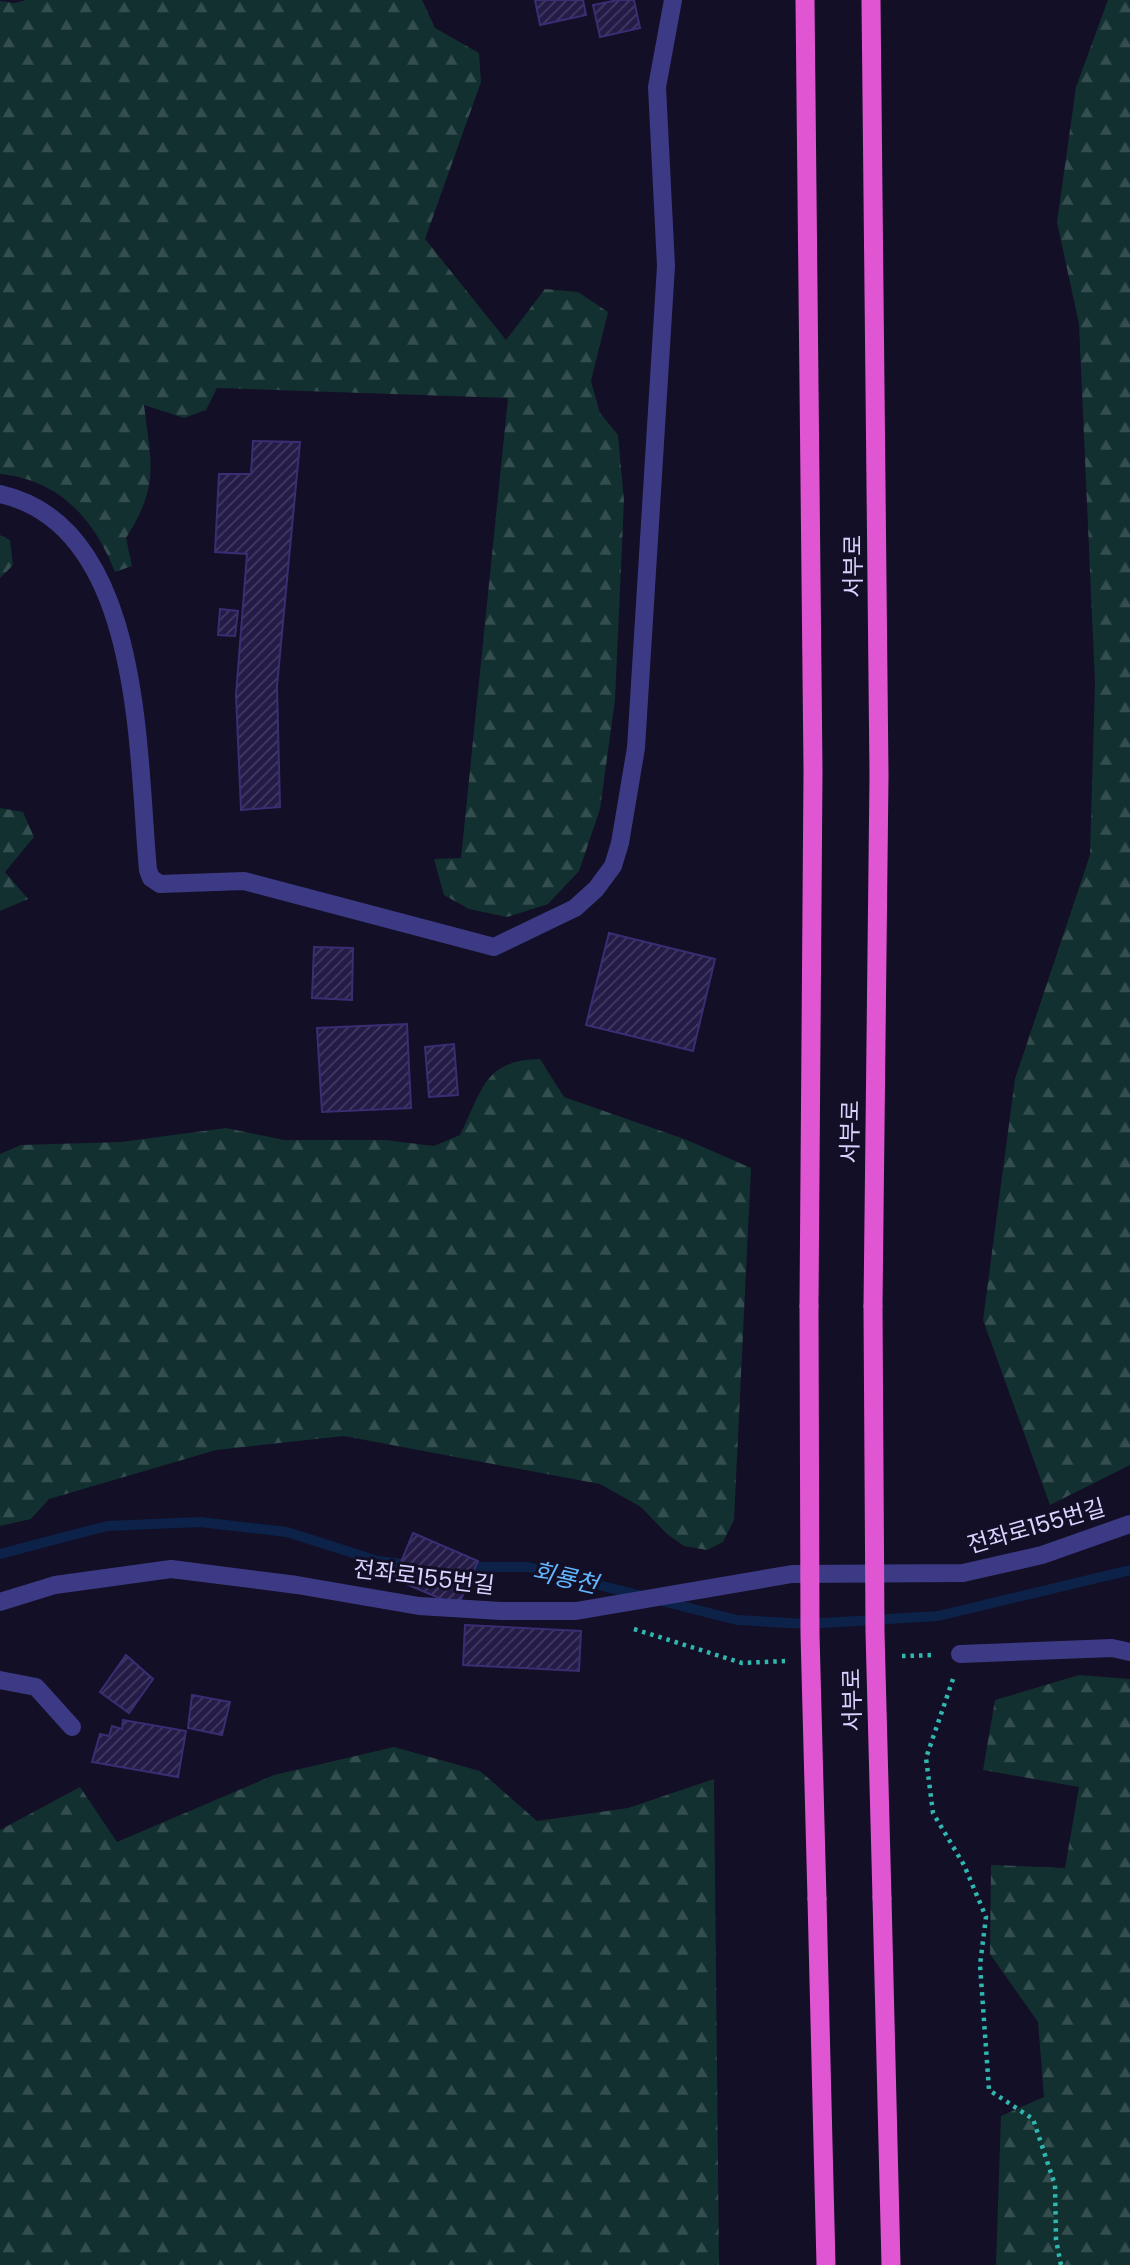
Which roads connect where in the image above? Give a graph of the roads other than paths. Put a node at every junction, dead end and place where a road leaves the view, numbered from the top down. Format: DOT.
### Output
graph roads {
  1 [pos="673,0"];
  2 [pos="805,0"];
  3 [pos="871,0"];
  4 [pos="0,494"];
  5 [pos="1130,1524"];
  6 [pos="0,1602"];
  7 [pos="1130,1651"];
  8 [pos="960,1654"];
  9 [pos="0,1680"];
  10 [pos="72,1727"];
  11 [pos="825,2265"];
  12 [pos="891,2265"];
  1 -- 4 [label="street"];
  2 -- 11 [label="highway, 서부로, bridge"];
  3 -- 12 [label="highway, 서부로, bridge"];
  5 -- 6 [label="street, 전좌로155번길"];
  7 -- 8 [label="street"];
  9 -- 10 [label="street"];
}
